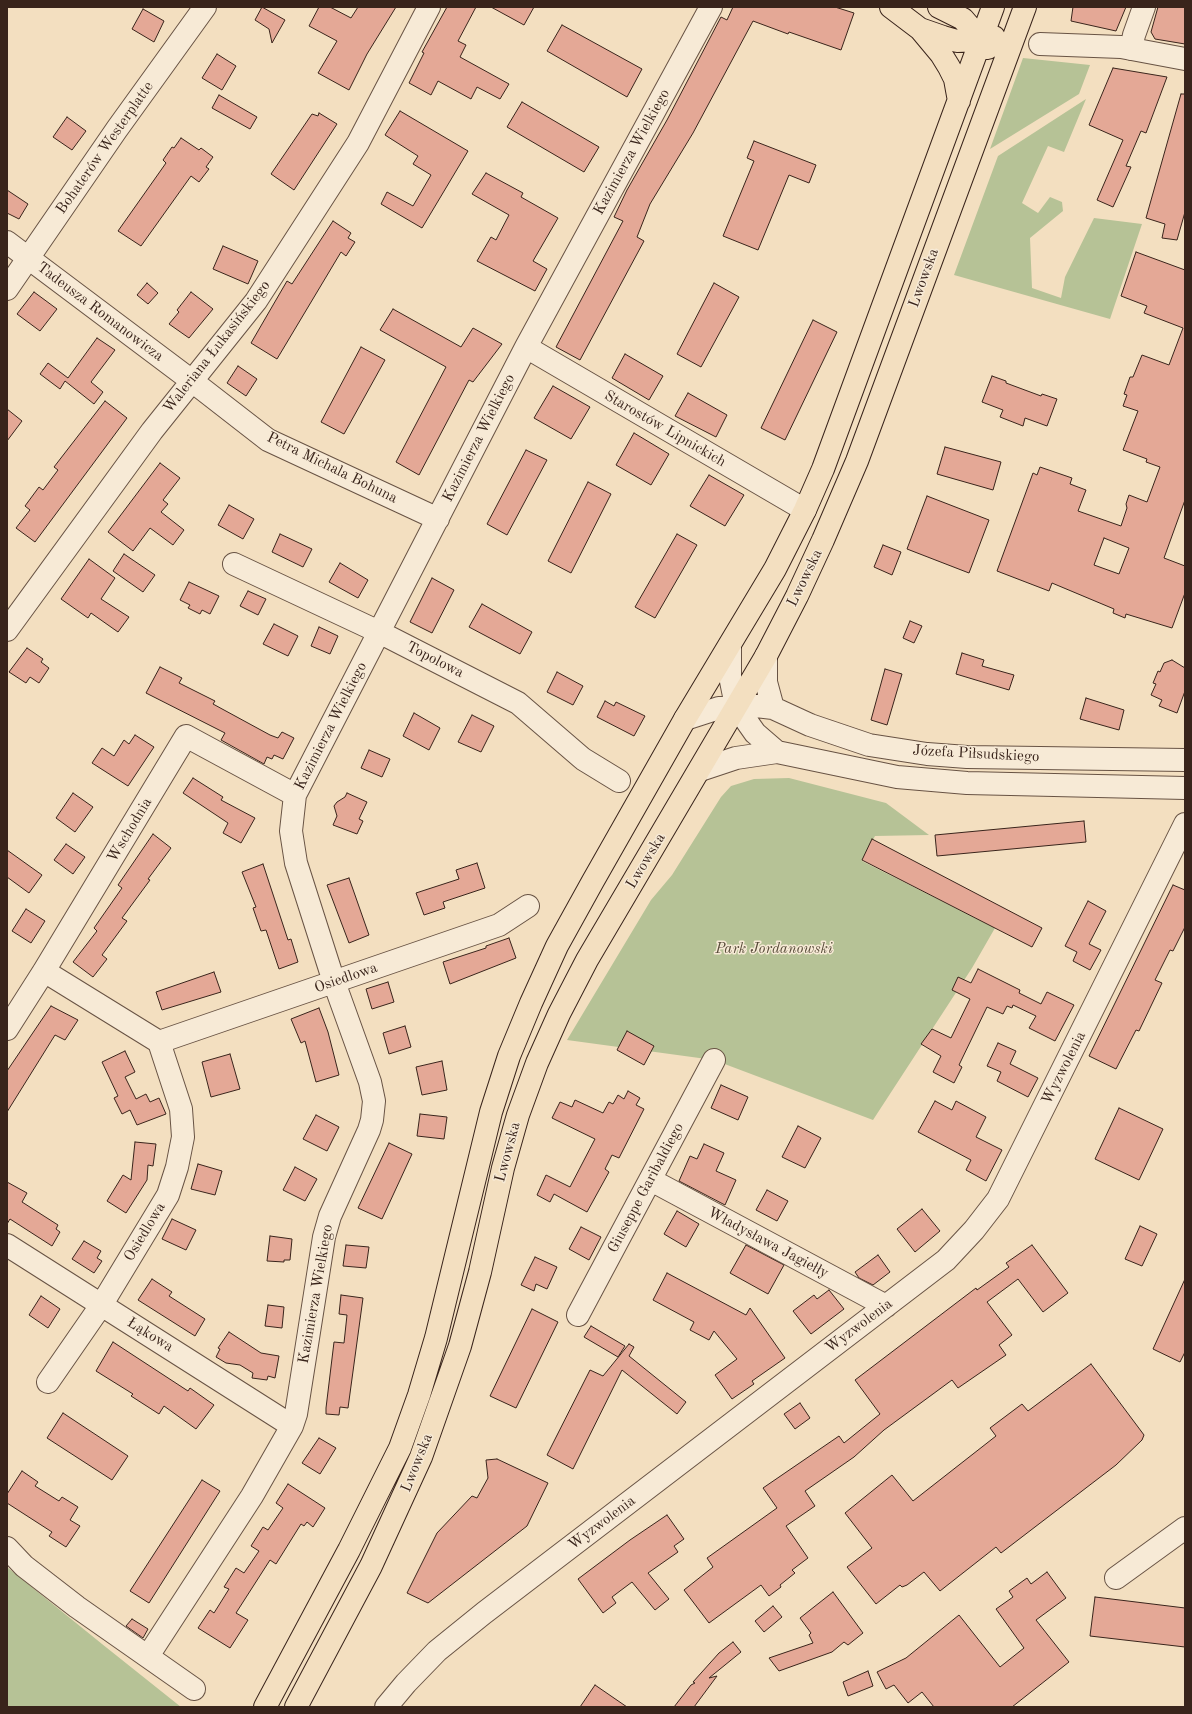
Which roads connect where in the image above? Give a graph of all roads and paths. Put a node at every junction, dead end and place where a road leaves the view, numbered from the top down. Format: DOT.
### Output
graph roads {
  1 [pos="430,7"];
  2 [pos="711,7"];
  3 [pos="891,7"];
  4 [pos="940,7"];
  5 [pos="993,7"];
  6 [pos="1144,7"];
  7 [pos="202,12"];
  8 [pos="1022,14"];
  9 [pos="920,29"];
  10 [pos="981,40"];
  11 [pos="1040,44"];
  12 [pos="1131,49"];
  13 [pos="1185,59"];
  14 [pos="1000,74"];
  15 [pos="959,101"];
  16 [pos="7,242"];
  17 [pos="28,258"];
  18 [pos="7,289"];
  19 [pos="526,348"];
  20 [pos="192,381"];
  21 [pos="805,510"];
  22 [pos="438,519"];
  23 [pos="234,564"];
  24 [pos="7,630"];
  25 [pos="380,632"];
  26 [pos="730,645"];
  27 [pos="766,656"];
  28 [pos="736,706"];
  29 [pos="773,708"];
  30 [pos="685,719"];
  31 [pos="777,752"];
  32 [pos="1185,760"];
  33 [pos="700,770"];
  34 [pos="619,781"];
  35 [pos="1185,788"];
  36 [pos="295,795"];
  37 [pos="1185,824"];
  38 [pos="528,906"];
  39 [pos="44,971"];
  40 [pos="334,982"];
  41 [pos="7,1029"];
  42 [pos="159,1042"];
  43 [pos="714,1060"];
  44 [pos="650,1180"];
  45 [pos="7,1245"];
  46 [pos="102,1304"];
  47 [pos="886,1306"];
  48 [pos="578,1315"];
  49 [pos="48,1382"];
  50 [pos="292,1426"];
  51 [pos="1185,1528"];
  52 [pos="7,1548"];
  53 [pos="1116,1578"];
  54 [pos="148,1656"];
  55 [pos="194,1689"];
  56 [pos="265,1707"];
  57 [pos="296,1707"];
  58 [pos="386,1707"];
  1 -- 20 [label="street, Waleriana Łukasińskiego"];
  2 -- 19 [label="street, Kazimierza Wielkiego"];
  3 -- 9 [label="main road"];
  4 -- 10 [label="main road"];
  5 -- 10 [label="main road, Lwowska"];
  6 -- 12 [label="street"];
  7 -- 17 [label="street, Bohaterów Westerplatte"];
  8 -- 10 [label="main road"];
  8 -- 14 [label="main road, Lwowska"];
  9 -- 10 [label="main road"];
  9 -- 15 [label="main road"];
  10 -- 14 [label="main road"];
  10 -- 15 [label="main road, Lwowska"];
  11 -- 12 [label="street"];
  12 -- 13 [label="street"];
  14 -- 27 [label="main road, Lwowska"];
  15 -- 21 [label="main road, Lwowska"];
  16 -- 17 [label="street, Tadeusza Romanowicza"];
  17 -- 18 [label="street, Bohaterów Westerplatte"];
  17 -- 20 [label="street, Tadeusza Romanowicza"];
  19 -- 21 [label="street, Starostów Lipnickich"];
  19 -- 22 [label="street, Kazimierza Wielkiego"];
  20 -- 22 [label="street, Petra Michala Bohuna"];
  20 -- 24 [label="street, Waleriana Łukasińskiego"];
  21 -- 26 [label="main road, Lwowska"];
  22 -- 25 [label="street, Kazimierza Wielkiego"];
  23 -- 25 [label="street, Topolowa"];
  25 -- 34 [label="street, Topolowa"];
  25 -- 36 [label="street, Kazimierza Wielkiego"];
  26 -- 28 [label="street, Józefa Piłsudskiego"];
  26 -- 30 [label="main road, Lwowska"];
  27 -- 28 [label="main road, Lwowska"];
  27 -- 29 [label="street"];
  28 -- 29 [label="street, Józefa Piłsudskiego"];
  28 -- 30 [label="street, Józefa Piłsudskiego"];
  28 -- 31 [label="street, Józefa Piłsudskiego"];
  28 -- 33 [label="main road, Lwowska"];
  29 -- 32 [label="street, Józefa Piłsudskiego"];
  30 -- 56 [label="main road, Lwowska"];
  31 -- 33 [label="street, Józefa Piłsudskiego"];
  31 -- 35 [label="street, Józefa Piłsudskiego"];
  33 -- 57 [label="main road, Lwowska"];
  36 -- 39 [label="street, Wschodnia"];
  36 -- 40 [label="street, Kazimierza Wielkiego"];
  37 -- 47 [label="street, Wyzwolenia"];
  38 -- 40 [label="street, Osiedlowa"];
  39 -- 41 [label="street, Wschodnia"];
  39 -- 42 [label="street"];
  40 -- 42 [label="street, Osiedlowa"];
  40 -- 50 [label="street, Kazimierza Wielkiego"];
  42 -- 46 [label="street, Osiedlowa"];
  43 -- 44 [label="street, Giuseppe Garibaldiego"];
  44 -- 47 [label="street, Władysława Jagiełły"];
  44 -- 48 [label="street, Giuseppe Garibaldiego"];
  45 -- 46 [label="street, Łąkowa"];
  46 -- 49 [label="street, Osiedlowa"];
  46 -- 50 [label="street, Łąkowa"];
  47 -- 58 [label="street, Wyzwolenia"];
  50 -- 54 [label="street, Kazimierza Wielkiego"];
  51 -- 53 [label="street"];
  52 -- 54 [label="street"];
  54 -- 55 [label="street"];
}
